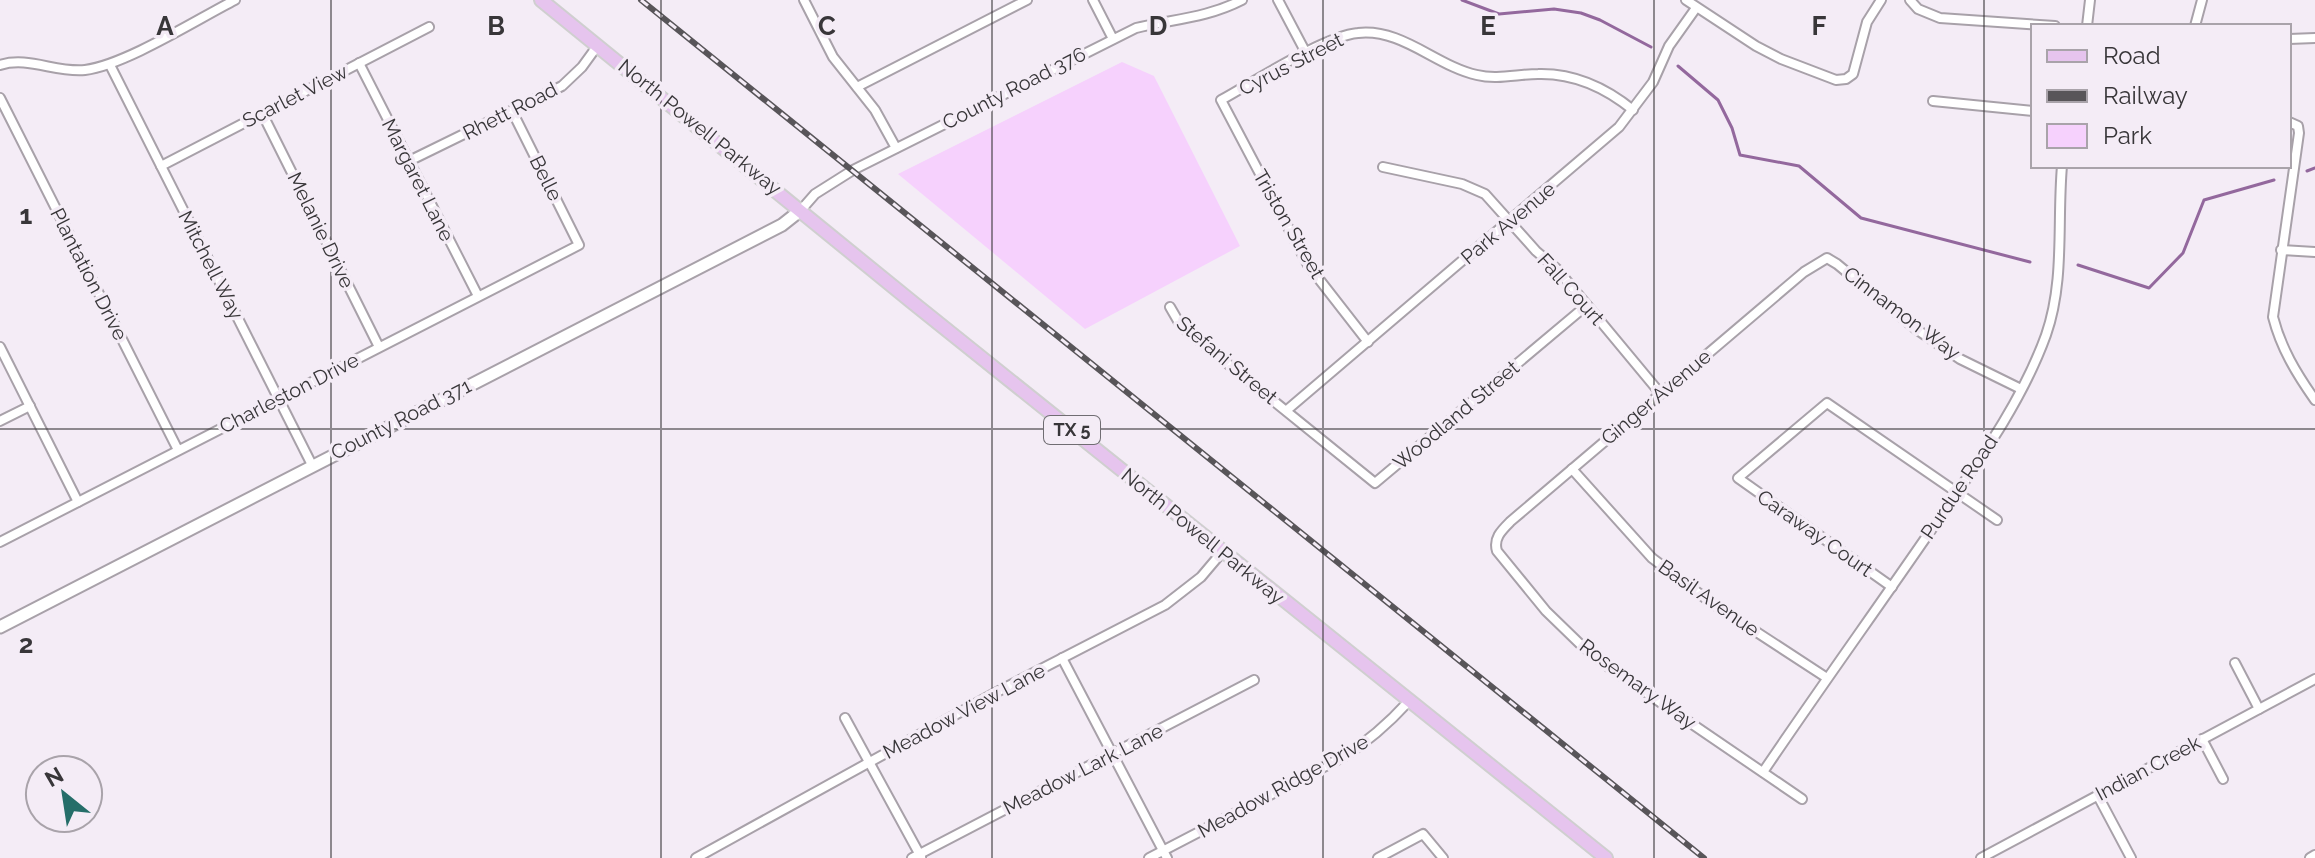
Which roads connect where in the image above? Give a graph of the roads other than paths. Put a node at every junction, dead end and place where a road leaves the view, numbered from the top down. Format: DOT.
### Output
graph roads {
  1 [pos="235,0"];
  2 [pos="541,0"];
  3 [pos="804,0"];
  4 [pos="1027,0"];
  5 [pos="1093,0"];
  6 [pos="1242,0"];
  7 [pos="1278,0"];
  8 [pos="1686,0"];
  9 [pos="1881,0"];
  10 [pos="1910,0"];
  11 [pos="2090,0"];
  12 [pos="2202,0"];
  13 [pos="1696,8"];
  14 [pos="2031,24"];
  15 [pos="2087,24"];
  16 [pos="2196,24"];
  17 [pos="429,27"];
  18 [pos="2315,38"];
  19 [pos="1113,39"];
  20 [pos="2291,39"];
  21 [pos="598,45"];
  22 [pos="1306,53"];
  23 [pos="359,63"];
  24 [pos="0,65"];
  25 [pos="110,65"];
  26 [pos="857,87"];
  27 [pos="0,98"];
  28 [pos="1221,100"];
  29 [pos="1933,101"];
  30 [pos="1633,110"];
  31 [pos="512,111"];
  32 [pos="2031,111"];
  33 [pos="262,113"];
  34 [pos="2291,123"];
  35 [pos="896,148"];
  36 [pos="409,161"];
  37 [pos="161,166"];
  38 [pos="1383,167"];
  39 [pos="2062,168"];
  40 [pos="801,210"];
  41 [pos="1510,222"];
  42 [pos="579,245"];
  43 [pos="2281,250"];
  44 [pos="2315,252"];
  45 [pos="1827,258"];
  46 [pos="478,296"];
  47 [pos="1587,305"];
  48 [pos="1170,307"];
  49 [pos="1368,342"];
  50 [pos="0,347"];
  51 [pos="379,347"];
  52 [pos="2021,389"];
  53 [pos="1660,393"];
  54 [pos="2314,395"];
  55 [pos="278,398"];
  56 [pos="30,406"];
  57 [pos="1287,410"];
  58 [pos="0,421"];
  59 [pos="178,450"];
  60 [pos="312,465"];
  61 [pos="1572,469"];
  62 [pos="1957,493"];
  63 [pos="78,502"];
  64 [pos="1997,520"];
  65 [pos="0,542"];
  66 [pos="1495,545"];
  67 [pos="1223,551"];
  68 [pos="1892,587"];
  69 [pos="0,627"];
  70 [pos="1062,658"];
  71 [pos="2235,663"];
  72 [pos="1827,678"];
  73 [pos="2315,679"];
  74 [pos="1254,680"];
  75 [pos="1409,701"];
  76 [pos="2259,709"];
  77 [pos="845,718"];
  78 [pos="2202,739"];
  79 [pos="1111,754"];
  80 [pos="869,762"];
  81 [pos="1763,772"];
  82 [pos="2223,779"];
  83 [pos="2098,796"];
  84 [pos="1802,799"];
  85 [pos="1165,854"];
  86 [pos="918,857"];
  87 [pos="696,858"];
  88 [pos="1149,858"];
  89 [pos="1378,858"];
  90 [pos="1443,858"];
  91 [pos="1606,858"];
  92 [pos="1981,858"];
  93 [pos="2131,858"];
  1 -- 25 [label="street"];
  2 -- 21 [label="main road, North Powell Parkway / TX 5"];
  3 -- 26 [label="street"];
  4 -- 26 [label="street"];
  5 -- 19 [label="street"];
  6 -- 19 [label="street, County Road 376"];
  7 -- 22 [label="street"];
  8 -- 13 [label="street"];
  9 -- 13 [label="street"];
  10 -- 14 [label="street"];
  11 -- 15 [label="street"];
  12 -- 16 [label="street"];
  13 -- 30 [label="street, Park Avenue"];
  17 -- 23 [label="street, Scarlet View"];
  18 -- 20 [label="street"];
  19 -- 35 [label="street, County Road 376"];
  21 -- 31 [label="street, Rhett Road"];
  21 -- 40 [label="main road, North Powell Parkway / TX 5"];
  22 -- 28 [label="street, Cyrus Street"];
  22 -- 30 [label="street, Cyrus Street"];
  23 -- 33 [label="street, Scarlet View"];
  23 -- 36 [label="street, Margaret Lane"];
  24 -- 25 [label="street"];
  25 -- 37 [label="street, Mitchell Way"];
  26 -- 35 [label="street"];
  27 -- 59 [label="street, Plantation Drive"];
  28 -- 49 [label="street, Triston Street"];
  29 -- 32 [label="street"];
  30 -- 41 [label="street, Park Avenue"];
  31 -- 36 [label="street, Rhett Road"];
  31 -- 42 [label="street, Belle"];
  33 -- 37 [label="street, Scarlet View"];
  33 -- 51 [label="street, Melanie Drive"];
  34 -- 43 [label="street"];
  35 -- 40 [label="street, County Road 376"];
  36 -- 46 [label="street, Margaret Lane"];
  37 -- 55 [label="street, Mitchell Way"];
  38 -- 41 [label="street, Fall Court"];
  39 -- 52 [label="street, Purdue Road"];
  40 -- 60 [label="street, County Road 371"];
  40 -- 67 [label="main road, North Powell Parkway / TX 5"];
  41 -- 47 [label="street, Fall Court"];
  41 -- 49 [label="street, Park Avenue"];
  42 -- 46 [label="street, Charleston Drive"];
  43 -- 44 [label="street"];
  43 -- 54 [label="street"];
  45 -- 52 [label="street, Cinnamon Way"];
  45 -- 53 [label="street, Ginger Avenue"];
  46 -- 51 [label="street, Charleston Drive"];
  47 -- 53 [label="street, Fall Court"];
  47 -- 57 [label="street, Woodland Street"];
  48 -- 57 [label="street, Stefani Street"];
  49 -- 57 [label="street, Park Avenue"];
  50 -- 56 [label="street"];
  51 -- 55 [label="street, Charleston Drive"];
  52 -- 62 [label="street, Purdue Road"];
  53 -- 61 [label="street, Ginger Avenue"];
  55 -- 59 [label="street, Charleston Drive"];
  55 -- 60 [label="street, Mitchell Way"];
  56 -- 58 [label="street"];
  56 -- 63 [label="street"];
  59 -- 63 [label="street, Charleston Drive"];
  60 -- 69 [label="street, County Road 371"];
  61 -- 66 [label="street, Ginger Avenue"];
  61 -- 72 [label="street, Basil Avenue"];
  62 -- 64 [label="street"];
  62 -- 68 [label="street, Purdue Road"];
  62 -- 68 [label="street, Caraway Court"];
  63 -- 65 [label="street, Charleston Drive"];
  66 -- 81 [label="street, Rosemary Way"];
  67 -- 70 [label="street, Meadow View Lane"];
  67 -- 75 [label="main road, North Powell Parkway / TX 5"];
  68 -- 72 [label="street, Purdue Road"];
  70 -- 79 [label="street"];
  70 -- 80 [label="street, Meadow View Lane"];
  71 -- 76 [label="street"];
  72 -- 81 [label="street, Purdue Road"];
  73 -- 76 [label="street, Indian Creek"];
  74 -- 79 [label="street, Meadow Lark Lane"];
  75 -- 85 [label="street, Meadow Ridge Drive"];
  75 -- 91 [label="main road, North Powell Parkway / TX 5"];
  76 -- 78 [label="street, Indian Creek"];
  77 -- 80 [label="street"];
  78 -- 82 [label="street"];
  78 -- 83 [label="street, Indian Creek"];
  79 -- 85 [label="street"];
  79 -- 86 [label="street, Meadow Lark Lane"];
  80 -- 86 [label="street"];
  80 -- 87 [label="street, Meadow View Lane"];
  81 -- 84 [label="street, Rosemary Way"];
  83 -- 92 [label="street, Indian Creek"];
  83 -- 93 [label="street"];
  85 -- 88 [label="street, Meadow Ridge Drive"];
  89 -- 90 [label="street"];
}
